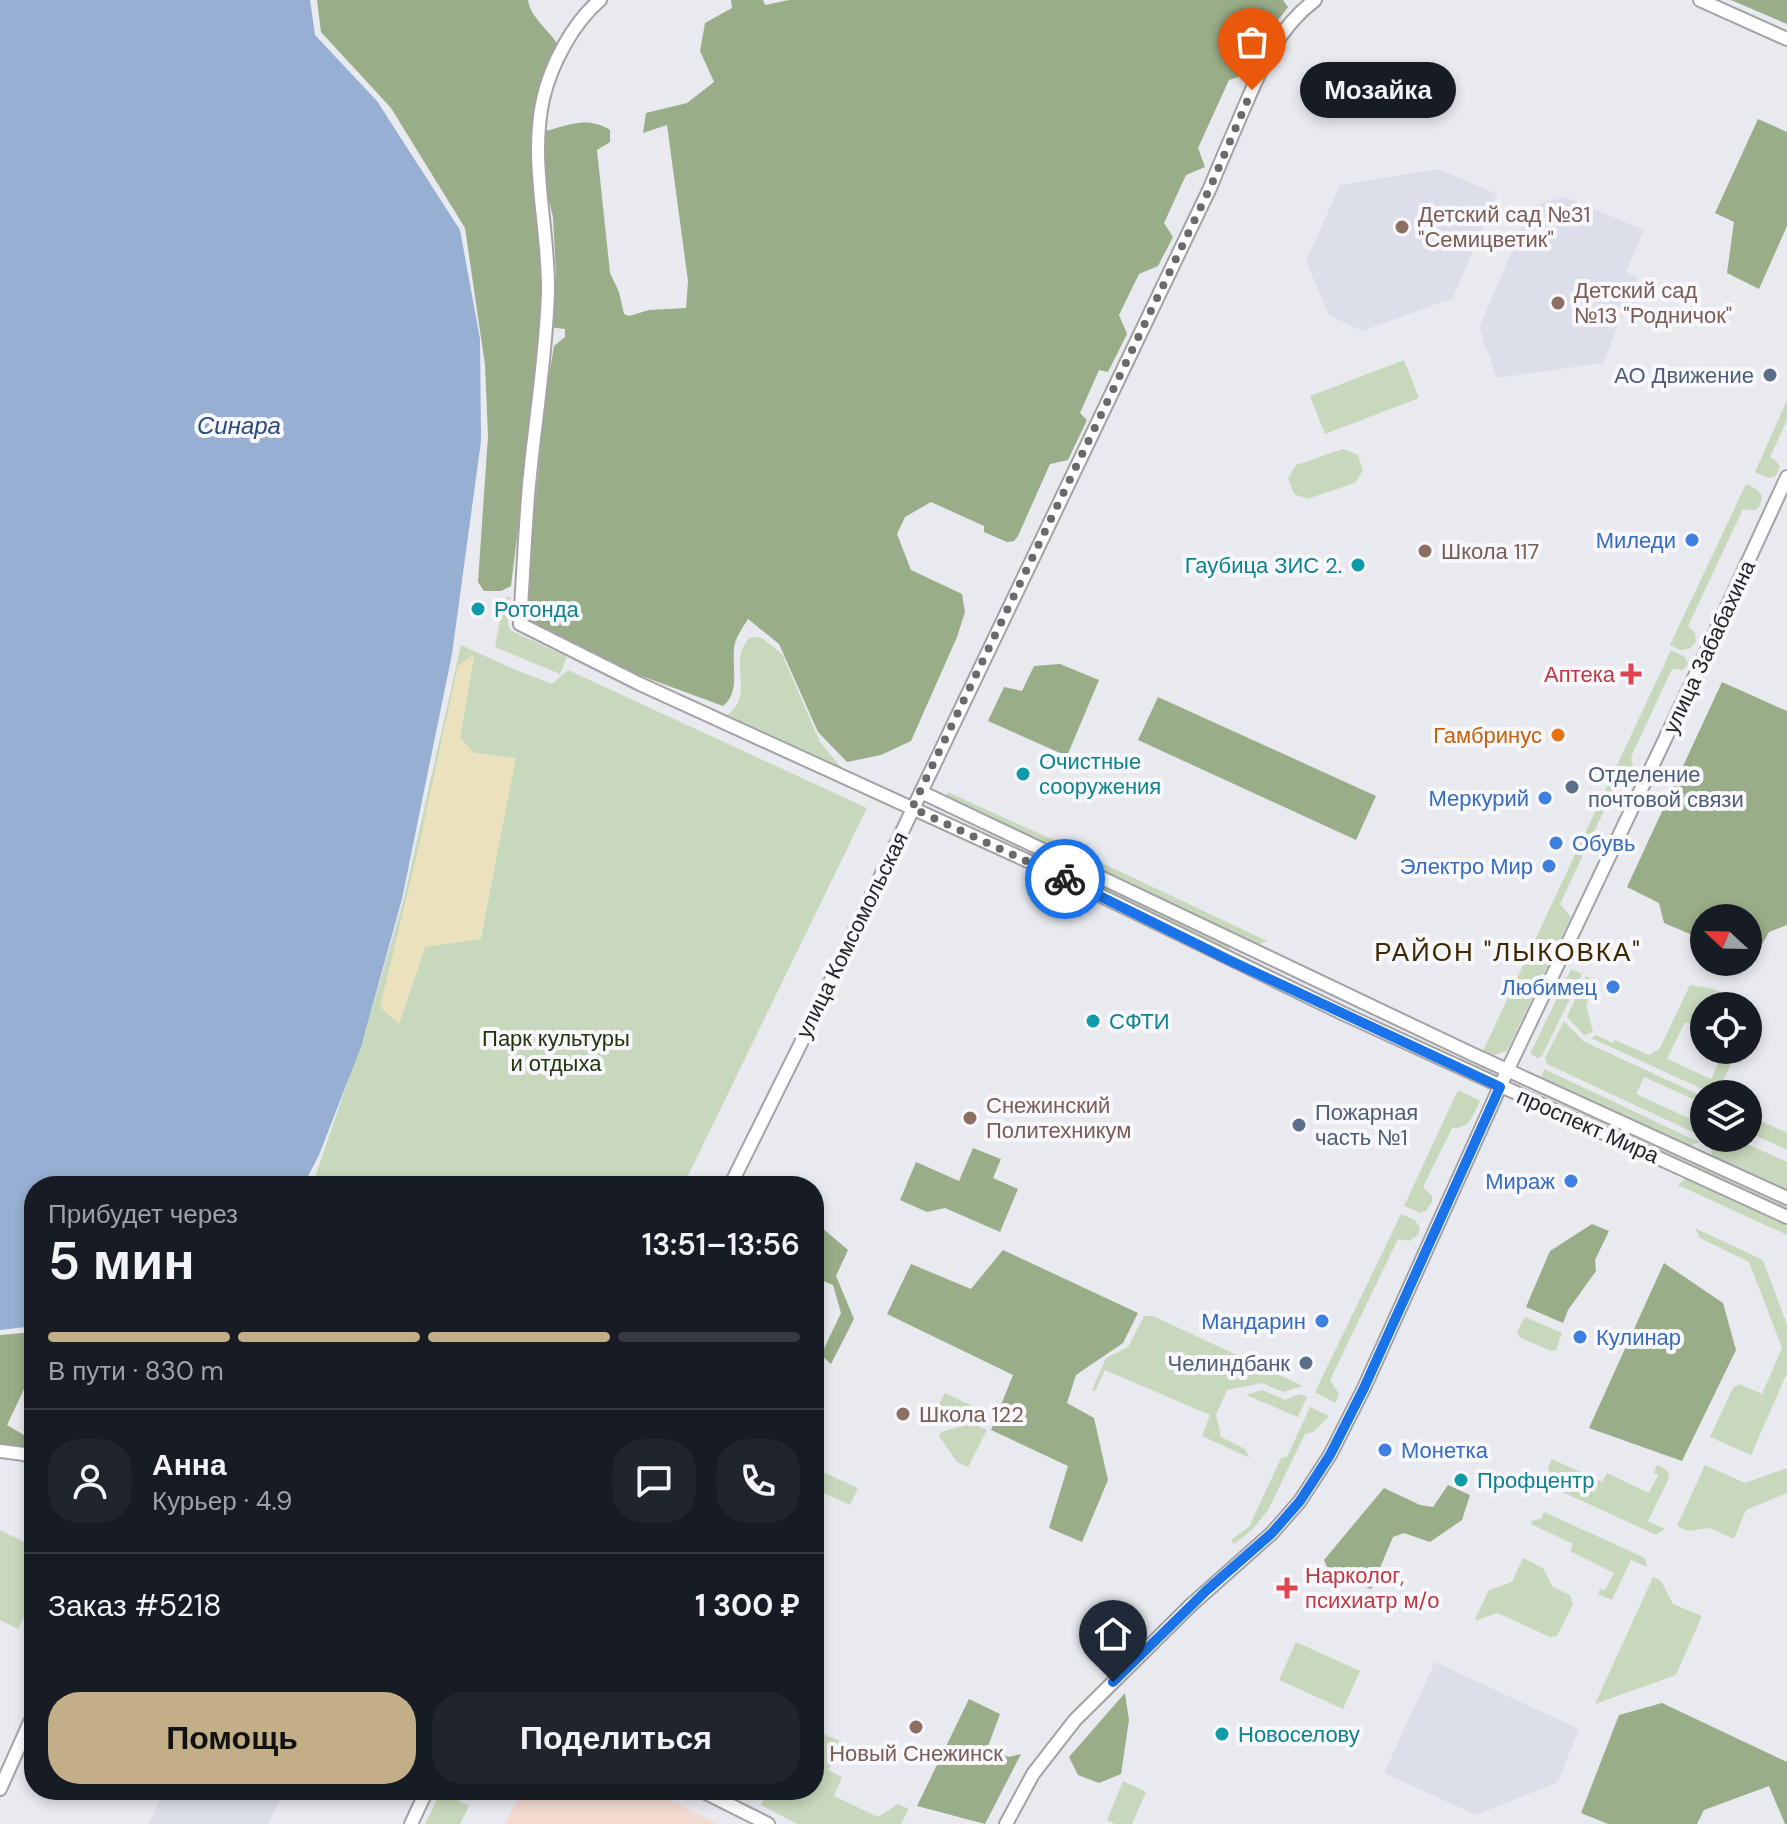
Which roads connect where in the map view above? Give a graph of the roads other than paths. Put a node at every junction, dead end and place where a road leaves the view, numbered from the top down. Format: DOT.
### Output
graph roads {
  1 [pos="600,0"];
  2 [pos="1315,0"];
  3 [pos="1700,0"];
  4 [pos="1787,39"];
  5 [pos="1787,477"];
  6 [pos="921,792"];
  7 [pos="912,808"];
  8 [pos="1058,857"];
  9 [pos="1052,872"];
  10 [pos="1241,944"];
  11 [pos="1233,962"];
  12 [pos="1350,996"];
  13 [pos="1342,1013"];
  14 [pos="1508,1069"];
  15 [pos="1500,1087"];
  16 [pos="735,1176"];
  17 [pos="1787,1198"];
  18 [pos="1787,1217"];
  19 [pos="0,1451"];
  20 [pos="24,1454"];
  21 [pos="24,1735"];
  22 [pos="0,1789"];
  23 [pos="422,1800"];
  24 [pos="720,1800"];
  25 [pos="411,1824"];
  26 [pos="768,1824"];
  27 [pos="1006,1824"];
  1 -- 7 [label="street, проспект Мира"];
  2 -- 6 [label="street, улица Комсомольская"];
  3 -- 4 [label="street"];
  5 -- 14 [label="street, улица Забабахина"];
  6 -- 7 [label="street, улица Комсомольская"];
  6 -- 8 [label="street, проспект Мира"];
  7 -- 9 [label="street, проспект Мира"];
  7 -- 16 [label="street, улица Комсомольская"];
  8 -- 9 [label="street"];
  8 -- 10 [label="street, проспект Мира"];
  9 -- 11 [label="street, проспект Мира"];
  10 -- 11 [label="street"];
  10 -- 12 [label="street, проспект Мира"];
  11 -- 13 [label="street, проспект Мира"];
  12 -- 13 [label="street"];
  12 -- 14 [label="street, проспект Мира"];
  13 -- 15 [label="street, проспект Мира"];
  14 -- 15 [label="street, улица Забабахина"];
  14 -- 17 [label="street, проспект Мира"];
  15 -- 18 [label="street, проспект Мира"];
  15 -- 27 [label="street, улица Забабахина"];
  19 -- 20 [label="street"];
  21 -- 22 [label="street"];
  23 -- 25 [label="street"];
  24 -- 26 [label="street"];
}
